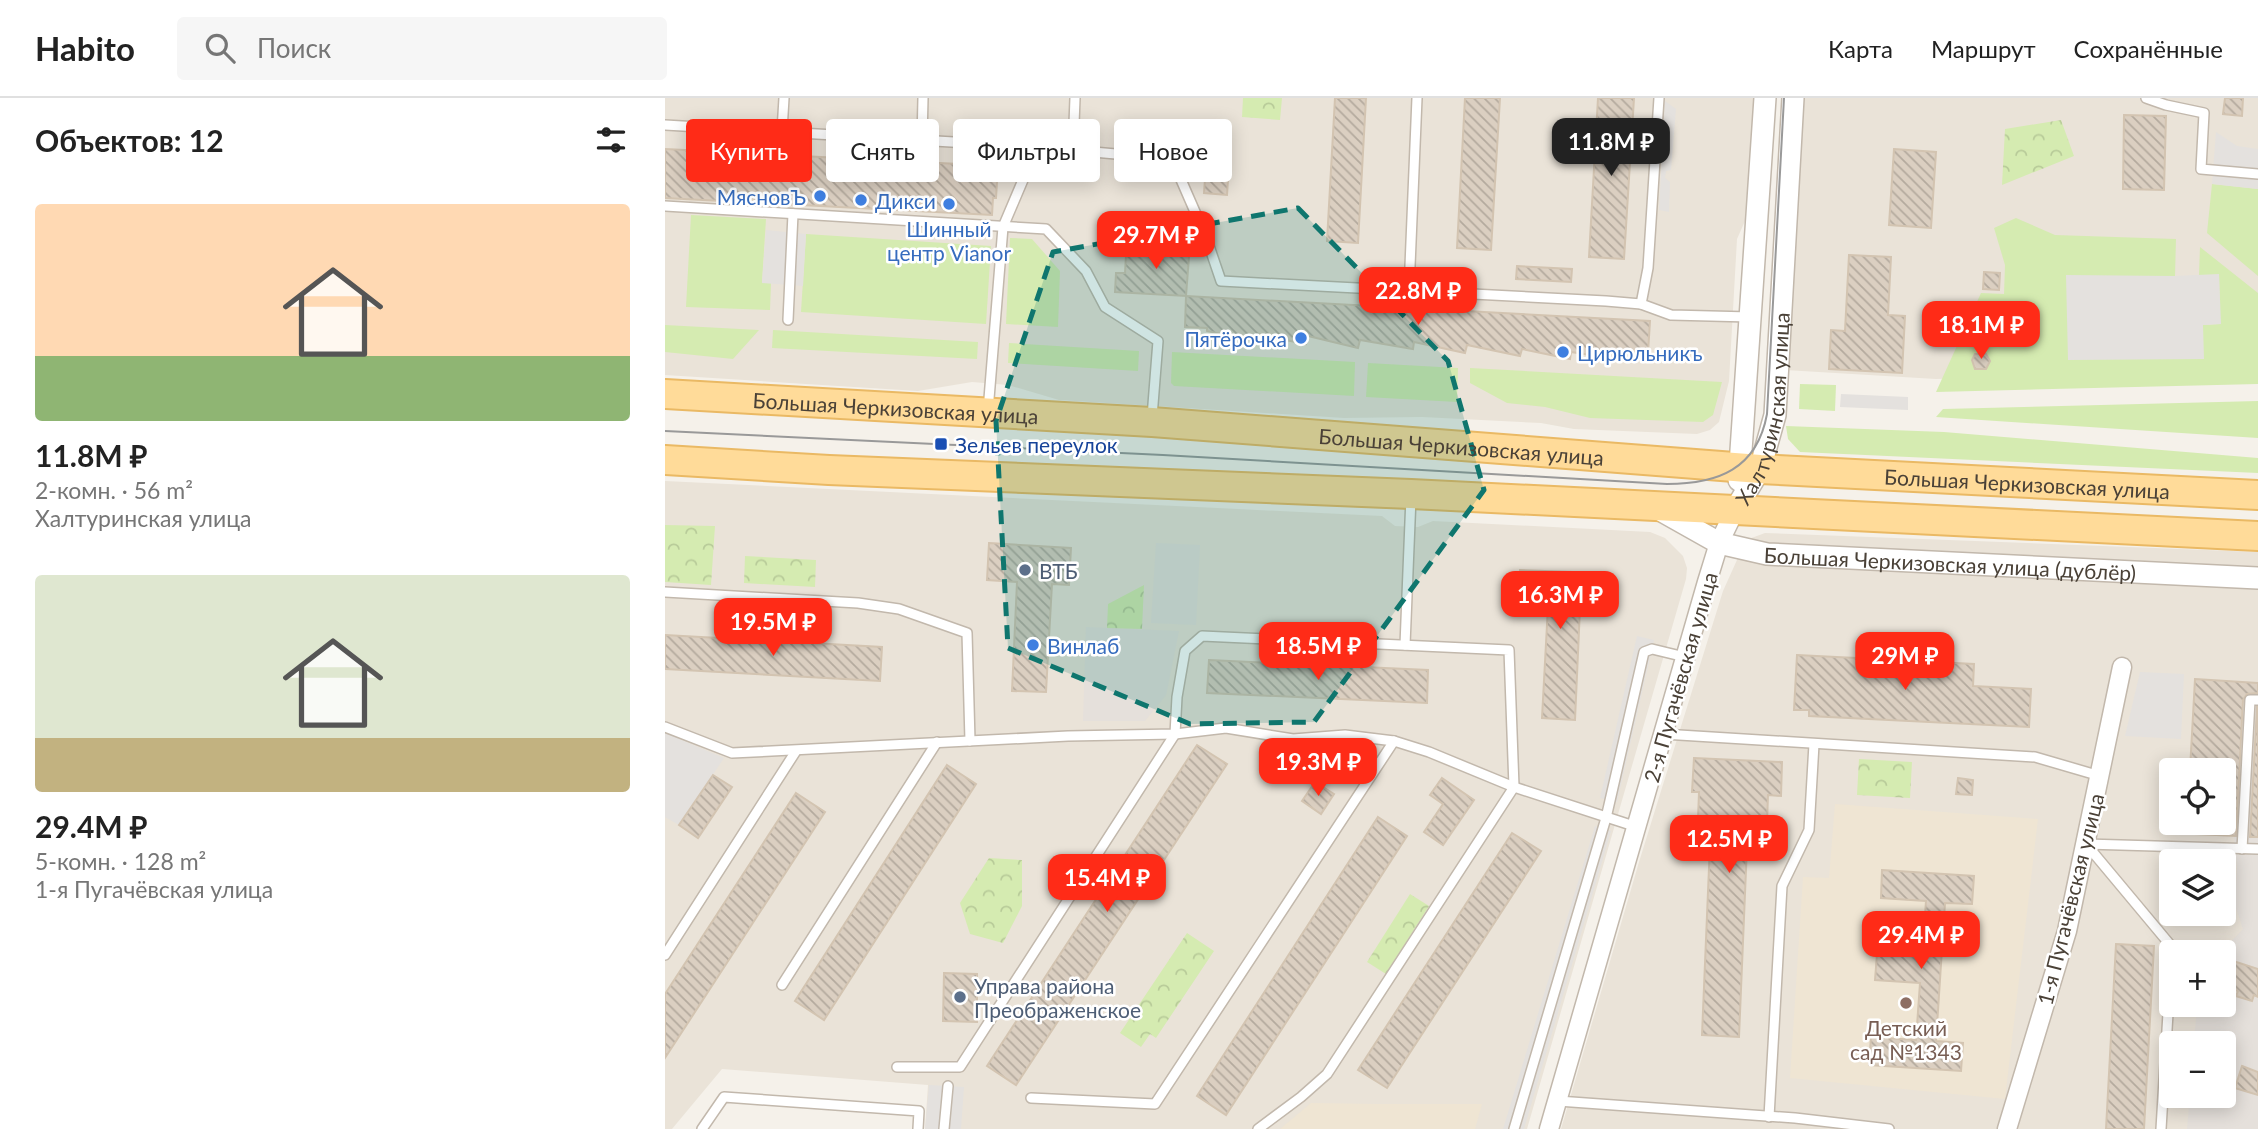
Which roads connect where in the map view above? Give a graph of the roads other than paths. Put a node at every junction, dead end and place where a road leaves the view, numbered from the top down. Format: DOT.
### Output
graph roads {
  1 [pos="784,98"];
  2 [pos="923,98"];
  3 [pos="1075,98"];
  4 [pos="1417,98"];
  5 [pos="1659,98"];
  6 [pos="1765,98"];
  7 [pos="1793,98"];
  8 [pos="2146,98"];
  9 [pos="783,119"];
  10 [pos="922,119"];
  11 [pos="1074,119"];
  12 [pos="665,125"];
  13 [pos="686,126"];
  14 [pos="1100,152"];
  15 [pos="2258,174"];
  16 [pos="1022,182"];
  17 [pos="665,206"];
  18 [pos="793,214"];
  19 [pos="1003,227"];
  20 [pos="1409,290"];
  21 [pos="1641,304"];
  22 [pos="1750,317"];
  23 [pos="788,320"];
  24 [pos="665,394"];
  25 [pos="988,412"];
  26 [pos="1152,422"];
  27 [pos="665,460"];
  28 [pos="1750,468"];
  29 [pos="1411,494"];
  30 [pos="2258,495"];
  31 [pos="1652,506"];
  32 [pos="1735,510"];
  33 [pos="2258,536"];
  34 [pos="1719,543"];
  35 [pos="2258,578"];
  36 [pos="665,592"];
  37 [pos="1405,645"];
  38 [pos="1685,657"];
  39 [pos="2122,667"];
  40 [pos="2258,700"];
  41 [pos="665,727"];
  42 [pos="1174,734"];
  43 [pos="1663,734"];
  44 [pos="970,741"];
  45 [pos="1394,741"];
  46 [pos="937,743"];
  47 [pos="1814,744"];
  48 [pos="796,751"];
  49 [pos="2100,776"];
  50 [pos="1514,787"];
  51 [pos="1607,818"];
  52 [pos="1637,827"];
  53 [pos="2086,844"];
  54 [pos="2242,849"];
  55 [pos="2258,849"];
  56 [pos="665,955"];
  57 [pos="782,985"];
  58 [pos="897,1067"];
  59 [pos="948,1086"];
  60 [pos="1031,1098"];
  61 [pos="1558,1101"];
  62 [pos="1769,1117"];
  63 [pos="702,1129"];
  64 [pos="918,1129"];
  65 [pos="944,1129"];
  66 [pos="1258,1129"];
  67 [pos="1514,1129"];
  68 [pos="1549,1129"];
  69 [pos="1889,1129"];
  70 [pos="2007,1129"];
  71 [pos="2161,1129"];
  1 -- 9 [label="lane"];
  2 -- 10 [label="lane"];
  3 -- 11 [label="lane"];
  4 -- 20 [label="lane"];
  5 -- 21 [label="lane"];
  6 -- 22 [label="street, Халтуринская улица"];
  7 -- 28 [label="street, Халтуринская улица"];
  8 -- 15 [label="lane"];
  12 -- 13 [label="lane"];
  14 -- 20 [label="lane"];
  16 -- 19 [label="lane"];
  17 -- 18 [label="lane"];
  18 -- 19 [label="lane"];
  18 -- 23 [label="lane"];
  19 -- 25 [label="lane"];
  19 -- 26 [label="lane"];
  20 -- 21 [label="lane"];
  21 -- 22 [label="lane"];
  22 -- 28 [label="street, Халтуринская улица"];
  24 -- 25 [label="main road, Большая Черкизовская улица"];
  25 -- 26 [label="main road, Большая Черкизовская улица"];
  26 -- 28 [label="main road, Большая Черкизовская улица"];
  27 -- 29 [label="main road, Большая Черкизовская улица"];
  28 -- 30 [label="main road, Большая Черкизовская улица"];
  28 -- 32 [label="street, Халтуринская улица"];
  29 -- 31 [label="main road, Большая Черкизовская улица"];
  29 -- 37 [label="lane"];
  31 -- 32 [label="main road, Большая Черкизовская улица"];
  31 -- 34 [label="street, Большая Черкизовская улица (дублёр)"];
  32 -- 33 [label="main road, Большая Черкизовская улица"];
  32 -- 34 [label="street, 2-я Пугачёвская улица"];
  34 -- 35 [label="street, Большая Черкизовская улица (дублёр)"];
  34 -- 38 [label="street, 2-я Пугачёвская улица"];
  36 -- 44 [label="lane"];
  37 -- 42 [label="lane"];
  37 -- 50 [label="lane"];
  38 -- 43 [label="street, 2-я Пугачёвская улица"];
  38 -- 51 [label="lane"];
  39 -- 49 [label="street, 1-я Пугачёвская улица"];
  40 -- 54 [label="lane"];
  41 -- 48 [label="lane"];
  42 -- 44 [label="lane"];
  42 -- 45 [label="lane"];
  42 -- 58 [label="lane"];
  43 -- 47 [label="lane"];
  43 -- 52 [label="street, 2-я Пугачёвская улица"];
  44 -- 46 [label="lane"];
  45 -- 50 [label="lane"];
  45 -- 60 [label="lane"];
  46 -- 48 [label="lane"];
  46 -- 57 [label="lane"];
  47 -- 49 [label="lane"];
  47 -- 62 [label="lane"];
  48 -- 56 [label="lane"];
  49 -- 53 [label="street, 1-я Пугачёвская улица"];
  50 -- 51 [label="lane"];
  50 -- 66 [label="lane"];
  51 -- 52 [label="lane"];
  51 -- 67 [label="lane"];
  52 -- 61 [label="street, 2-я Пугачёвская улица"];
  53 -- 54 [label="lane"];
  53 -- 70 [label="street, 1-я Пугачёвская улица"];
  53 -- 71 [label="lane"];
  54 -- 55 [label="lane"];
  59 -- 65 [label="lane"];
  61 -- 62 [label="lane"];
  61 -- 68 [label="street, 2-я Пугачёвская улица"];
  62 -- 69 [label="lane"];
  63 -- 64 [label="lane"];
}
